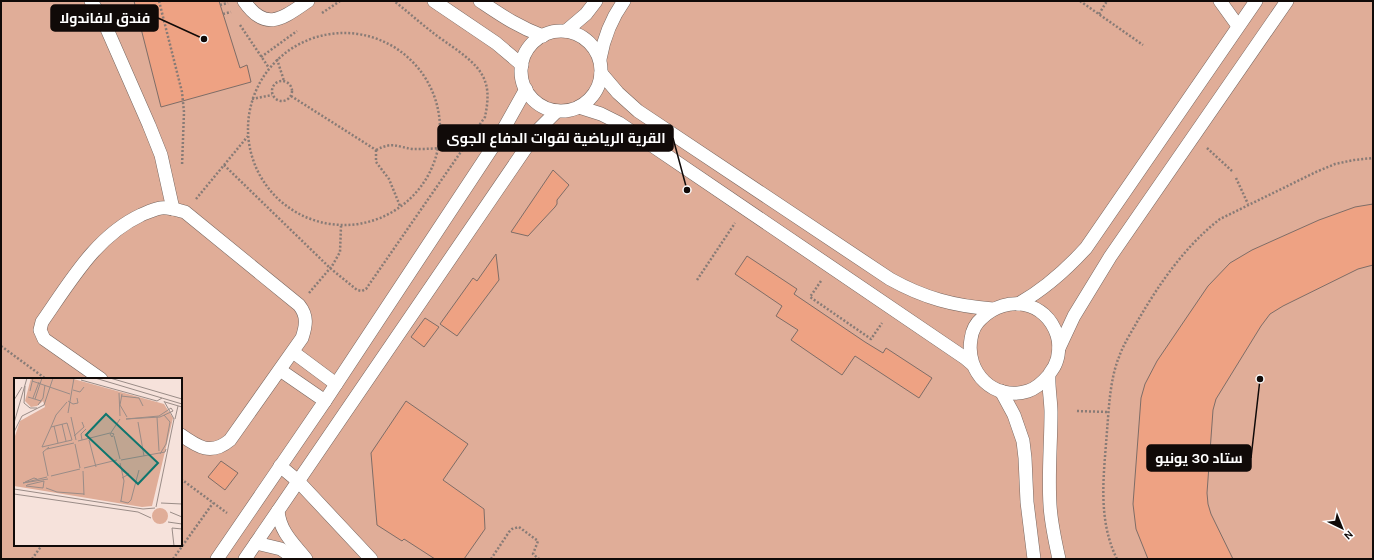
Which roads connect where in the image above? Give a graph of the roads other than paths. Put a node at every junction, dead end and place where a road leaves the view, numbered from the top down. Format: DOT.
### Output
graph roads {
  1 [pos="91,1"];
  2 [pos="244,1"];
  3 [pos="308,1"];
  4 [pos="434,1"];
  5 [pos="480,1"];
  6 [pos="596,1"];
  7 [pos="624,1"];
  8 [pos="1220,1"];
  9 [pos="1256,1"];
  10 [pos="1286,1"];
  11 [pos="1238,26"];
  12 [pos="566,31"];
  13 [pos="543,36"];
  14 [pos="600,59"];
  15 [pos="522,65"];
  16 [pos="601,73"];
  17 [pos="526,89"];
  18 [pos="579,107"];
  19 [pos="557,111"];
  20 [pos="179,210"];
  21 [pos="1018,304"];
  22 [pos="992,309"];
  23 [pos="1059,350"];
  24 [pos="292,352"];
  25 [pos="972,364"];
  26 [pos="280,370"];
  27 [pos="1050,375"];
  28 [pos="100,378"];
  29 [pos="336,384"];
  30 [pos="1000,391"];
  31 [pos="325,401"];
  32 [pos="182,436"];
  33 [pos="280,466"];
  34 [pos="298,481"];
  35 [pos="278,511"];
  36 [pos="256,543"];
  37 [pos="217,559"];
  38 [pos="245,559"];
  39 [pos="295,559"];
  40 [pos="306,559"];
  41 [pos="371,559"];
  42 [pos="1034,559"];
  43 [pos="1059,559"];
  1 -- 20 [label="lane"];
  2 -- 3 [label="lane"];
  4 -- 15 [label="lane"];
  5 -- 13 [label="lane"];
  6 -- 12 [label="lane"];
  7 -- 14 [label="lane"];
  8 -- 11 [label="lane"];
  9 -- 11 [label="lane"];
  10 -- 23 [label="lane"];
  11 -- 21 [label="lane"];
  12 -- 13 [label="lane"];
  12 -- 14 [label="lane"];
  13 -- 15 [label="lane"];
  14 -- 16 [label="lane"];
  15 -- 17 [label="lane"];
  16 -- 18 [label="lane"];
  16 -- 22 [label="lane"];
  17 -- 19 [label="lane"];
  17 -- 29 [label="lane"];
  18 -- 19 [label="lane"];
  18 -- 25 [label="lane"];
  19 -- 34 [label="lane"];
  20 -- 24 [label="lane"];
  20 -- 28 [label="lane"];
  21 -- 22 [label="lane"];
  21 -- 23 [label="lane"];
  22 -- 25 [label="lane"];
  23 -- 27 [label="lane"];
  24 -- 26 [label="lane"];
  24 -- 29 [label="lane"];
  25 -- 30 [label="lane"];
  26 -- 31 [label="lane"];
  26 -- 32 [label="lane"];
  27 -- 30 [label="lane"];
  27 -- 43 [label="lane"];
  29 -- 31 [label="lane"];
  30 -- 42 [label="lane"];
  31 -- 33 [label="lane"];
  33 -- 34 [label="lane"];
  33 -- 37 [label="lane"];
  34 -- 35 [label="lane"];
  34 -- 41 [label="lane"];
  35 -- 36 [label="lane"];
  35 -- 40 [label="lane"];
  36 -- 38 [label="lane"];
  36 -- 39 [label="lane"];
}
